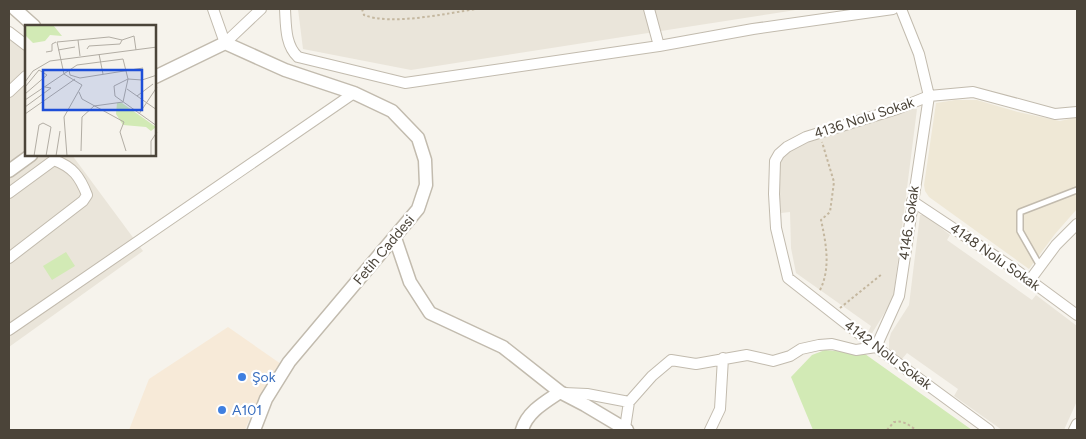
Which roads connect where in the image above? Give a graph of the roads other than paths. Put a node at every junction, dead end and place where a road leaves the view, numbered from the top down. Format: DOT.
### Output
graph roads {
  1 [pos="15,9"];
  2 [pos="213,9"];
  3 [pos="261,9"];
  4 [pos="285,9"];
  5 [pos="649,9"];
  6 [pos="893,9"];
  7 [pos="901,9"];
  8 [pos="33,25"];
  9 [pos="9,32"];
  10 [pos="225,43"];
  11 [pos="25,44"];
  12 [pos="659,46"];
  13 [pos="25,77"];
  14 [pos="156,77"];
  15 [pos="9,92"];
  16 [pos="354,93"];
  17 [pos="930,96"];
  18 [pos="1077,112"];
  19 [pos="30,156"];
  20 [pos="9,171"];
  21 [pos="1077,190"];
  22 [pos="9,193"];
  23 [pos="912,201"];
  24 [pos="1077,224"];
  25 [pos="395,238"];
  26 [pos="9,258"];
  27 [pos="1040,266"];
  28 [pos="788,278"];
  29 [pos="1030,280"];
  30 [pos="1077,316"];
  31 [pos="9,330"];
  32 [pos="876,347"];
  33 [pos="723,358"];
  34 [pos="560,392"];
  35 [pos="628,402"];
  36 [pos="1077,424"];
  37 [pos="626,429"];
  38 [pos="254,430"];
  39 [pos="522,430"];
  40 [pos="710,430"];
  41 [pos="989,430"];
  42 [pos="1074,430"];
  1 -- 8 [label="street"];
  2 -- 10 [label="street"];
  3 -- 10 [label="street"];
  4 -- 12 [label="street"];
  5 -- 12 [label="street"];
  6 -- 12 [label="street"];
  7 -- 17 [label="street"];
  9 -- 11 [label="street"];
  10 -- 14 [label="street"];
  10 -- 16 [label="street, Fetih Caddesi"];
  13 -- 15 [label="street"];
  16 -- 25 [label="street, Fetih Caddesi"];
  16 -- 31 [label="street"];
  17 -- 18 [label="street, 4136 Nolu Sokak"];
  17 -- 23 [label="street, 4146. Sokak"];
  17 -- 28 [label="street, 4136 Nolu Sokak"];
  19 -- 20 [label="street"];
  21 -- 27 [label="lane"];
  22 -- 26 [label="street"];
  23 -- 29 [label="street, 4148 Nolu Sokak"];
  23 -- 32 [label="street, 4146. Sokak"];
  24 -- 27 [label="street"];
  25 -- 34 [label="street"];
  25 -- 38 [label="street, Fetih Caddesi"];
  27 -- 29 [label="street"];
  28 -- 32 [label="street, 4142 Nolu Sokak"];
  29 -- 30 [label="street, 4148 Nolu Sokak"];
  32 -- 33 [label="street"];
  32 -- 41 [label="street, 4142 Nolu Sokak"];
  33 -- 35 [label="street"];
  33 -- 40 [label="street"];
  34 -- 35 [label="street"];
  34 -- 37 [label="street"];
  34 -- 39 [label="street"];
  35 -- 37 [label="street"];
  36 -- 42 [label="street"];
}
